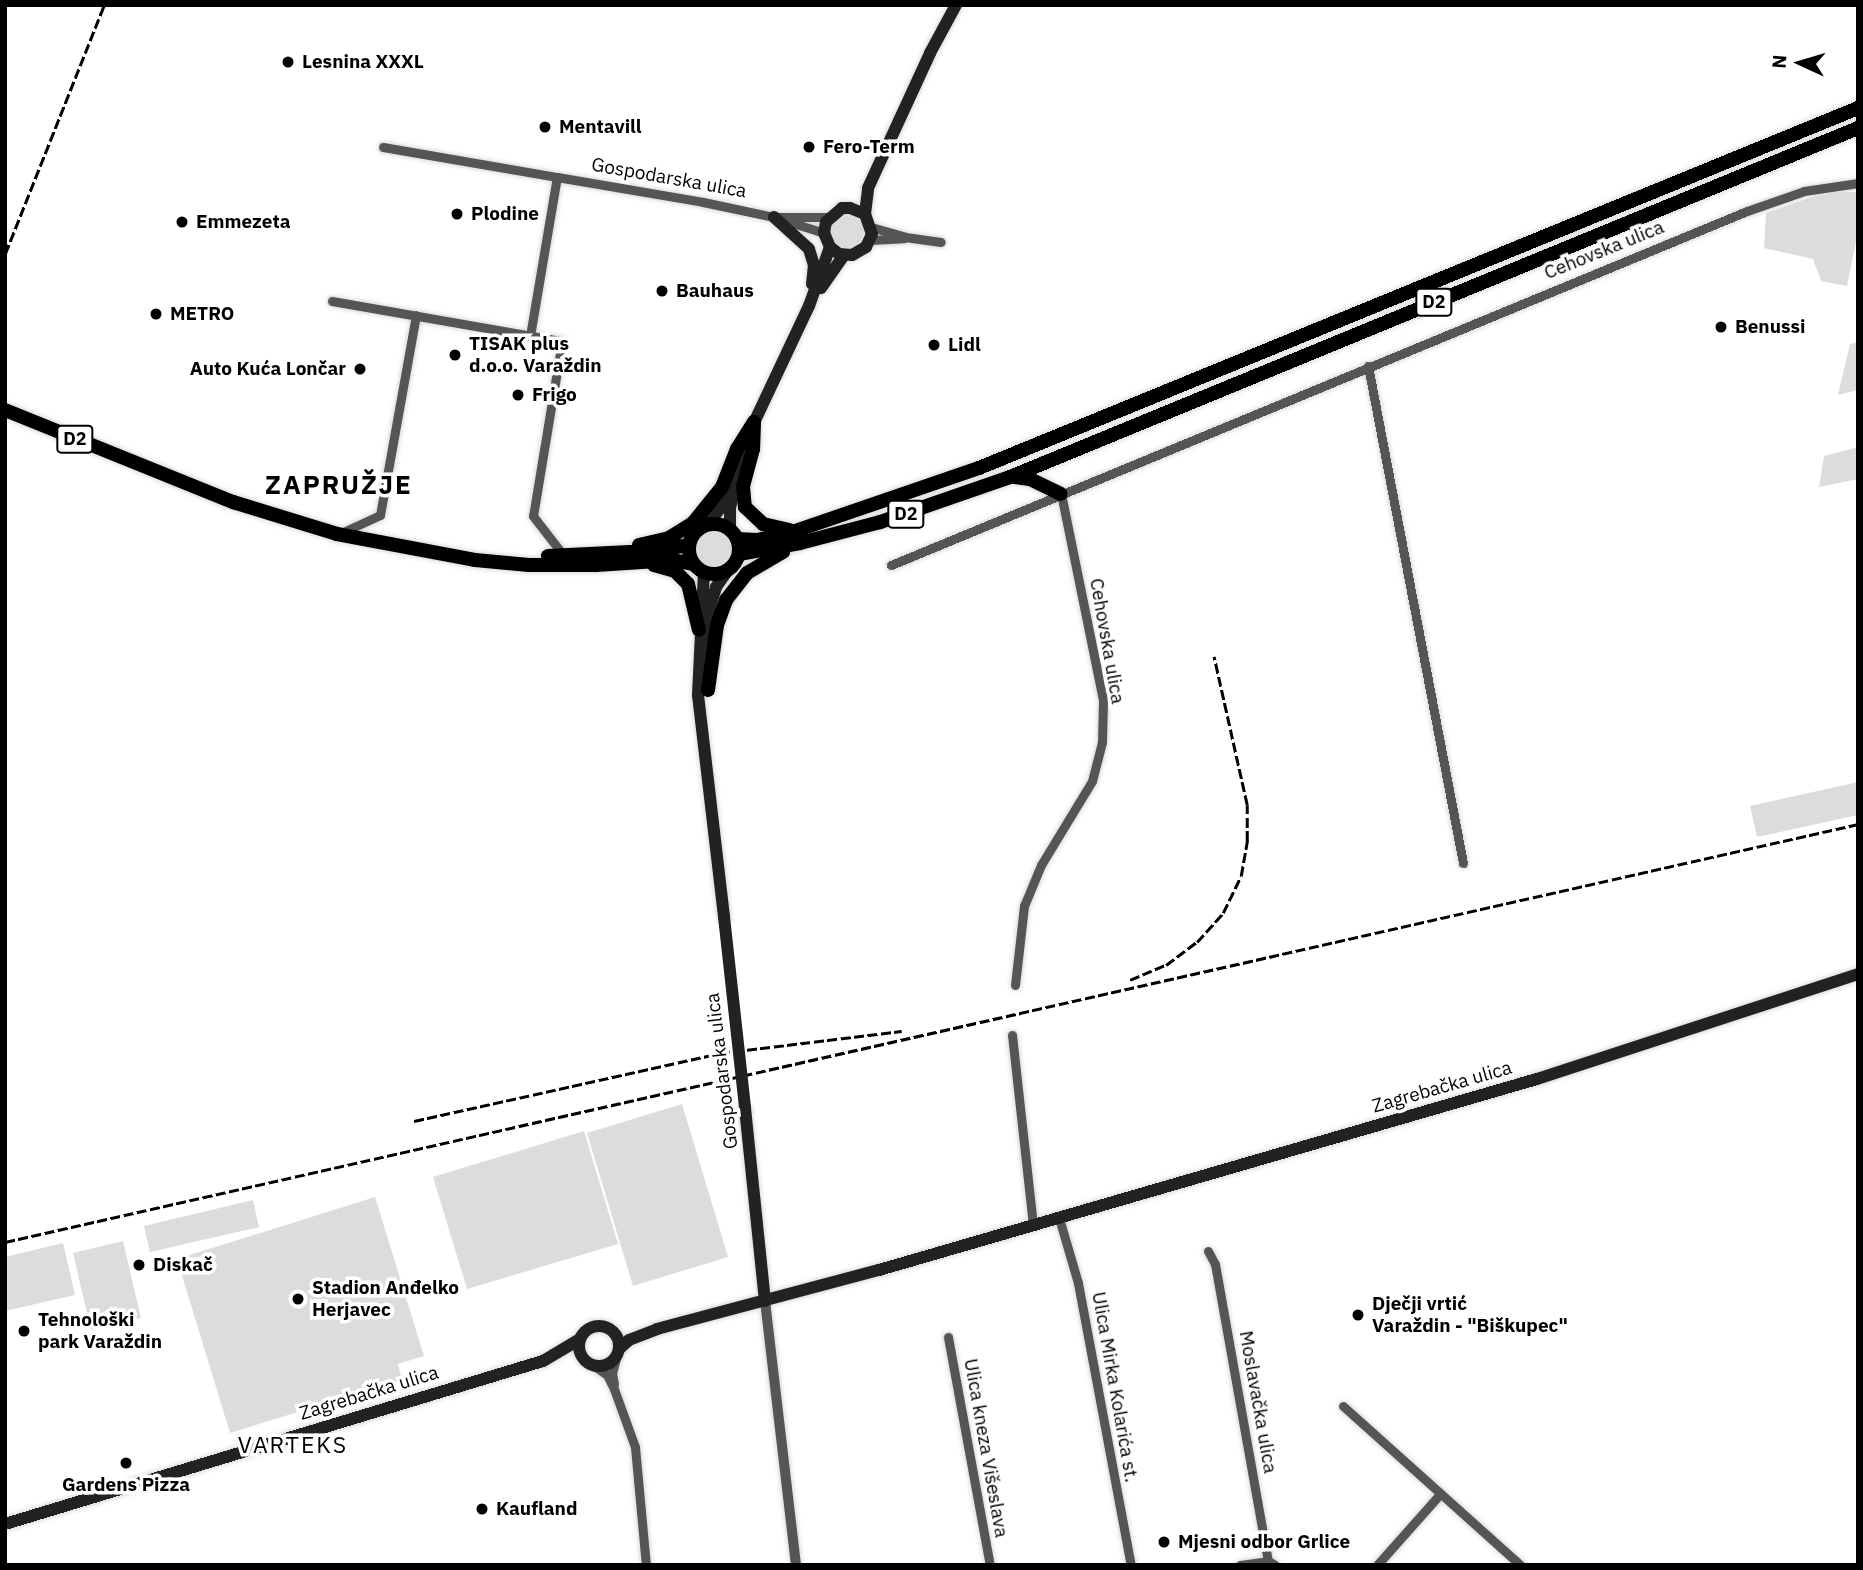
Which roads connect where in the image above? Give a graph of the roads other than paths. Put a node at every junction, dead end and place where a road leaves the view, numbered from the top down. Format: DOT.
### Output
graph roads {
  1 [pos="956,5"];
  2 [pos="1858,108"];
  3 [pos="1858,128"];
  4 [pos="383,147"];
  5 [pos="557,177"];
  6 [pos="1858,183"];
  7 [pos="868,188"];
  8 [pos="850,208"];
  9 [pos="864,214"];
  10 [pos="774,217"];
  11 [pos="829,217"];
  12 [pos="824,233"];
  13 [pos="871,233"];
  14 [pos="941,242"];
  15 [pos="830,247"];
  16 [pos="844,255"];
  17 [pos="332,300"];
  18 [pos="809,306"];
  19 [pos="416,315"];
  20 [pos="530,336"];
  21 [pos="1368,366"];
  22 [pos="5,410"];
  23 [pos="754,422"];
  24 [pos="743,451"];
  25 [pos="1010,477"];
  26 [pos="1061,494"];
  27 [pos="708,524"];
  28 [pos="337,534"];
  29 [pos="797,537"];
  30 [pos="736,541"];
  31 [pos="689,545"];
  32 [pos="622,552"];
  33 [pos="454,555"];
  34 [pos="564,556"];
  35 [pos="635,563"];
  36 [pos="891,565"];
  37 [pos="699,568"];
  38 [pos="727,571"];
  39 [pos="699,631"];
  40 [pos="708,690"];
  41 [pos="702,722"];
  42 [pos="1463,863"];
  43 [pos="1858,974"];
  44 [pos="1015,985"];
  45 [pos="1012,1035"];
  46 [pos="1059,1218"];
  47 [pos="1033,1225"];
  48 [pos="1208,1251"];
  49 [pos="765,1301"];
  50 [pos="610,1329"];
  51 [pos="657,1329"];
  52 [pos="948,1337"];
  53 [pos="580,1339"];
  54 [pos="618,1354"];
  55 [pos="542,1361"];
  56 [pos="590,1364"];
  57 [pos="614,1389"];
  58 [pos="1343,1406"];
  59 [pos="1440,1494"];
  60 [pos="5,1524"];
  61 [pos="1272,1563"];
  62 [pos="646,1565"];
  63 [pos="796,1565"];
  64 [pos="990,1565"];
  65 [pos="1130,1565"];
  66 [pos="1240,1565"];
  67 [pos="1377,1565"];
  68 [pos="1520,1565"];
  1 -- 7 [label="main road, Gospodarska ulica"];
  2 -- 29 [label="main road, D2"];
  3 -- 25 [label="main road, D2"];
  4 -- 5 [label="street, Gospodarska ulica"];
  5 -- 10 [label="street, Gospodarska ulica"];
  5 -- 20 [label="street"];
  6 -- 21 [label="street, Cehovska ulica"];
  7 -- 8 [label="main road, Gospodarska ulica"];
  7 -- 9 [label="main road, Gospodarska ulica"];
  8 -- 9 [label="main road"];
  8 -- 11 [label="main road, Gospodarska ulica"];
  9 -- 13 [label="main road"];
  10 -- 11 [label="street, Gospodarska ulica"];
  10 -- 12 [label="street, Gospodarska ulica"];
  10 -- 18 [label="main road"];
  11 -- 12 [label="main road"];
  12 -- 15 [label="main road"];
  13 -- 14 [label="street"];
  13 -- 16 [label="main road"];
  15 -- 16 [label="main road"];
  15 -- 18 [label="main road"];
  16 -- 18 [label="main road"];
  17 -- 19 [label="street"];
  18 -- 23 [label="main road"];
  19 -- 20 [label="street"];
  19 -- 28 [label="street"];
  20 -- 34 [label="street"];
  21 -- 26 [label="street, Cehovska ulica"];
  21 -- 42 [label="street"];
  22 -- 28 [label="main road, D2"];
  23 -- 24 [label="main road"];
  23 -- 29 [label="main road"];
  23 -- 32 [label="main road"];
  24 -- 27 [label="main road"];
  24 -- 30 [label="main road"];
  25 -- 26 [label="main road"];
  25 -- 29 [label="main road, D2"];
  26 -- 36 [label="street, Cehovska ulica"];
  26 -- 44 [label="street, Cehovska ulica"];
  27 -- 30 [label="main road, D2"];
  27 -- 31 [label="main road"];
  28 -- 33 [label="main road, D2"];
  29 -- 30 [label="main road, D2"];
  29 -- 40 [label="main road"];
  30 -- 38 [label="main road"];
  31 -- 32 [label="main road, D2"];
  31 -- 37 [label="main road"];
  32 -- 34 [label="main road, D2"];
  33 -- 34 [label="main road, D2"];
  33 -- 35 [label="main road, D2"];
  35 -- 37 [label="main road, D2"];
  35 -- 39 [label="main road"];
  37 -- 38 [label="main road, D2"];
  37 -- 39 [label="main road, Gospodarska ulica"];
  38 -- 40 [label="main road"];
  39 -- 41 [label="main road, Gospodarska ulica"];
  40 -- 41 [label="main road"];
  41 -- 49 [label="main road, Gospodarska ulica, bridge"];
  43 -- 46 [label="main road, Zagrebačka ulica"];
  45 -- 47 [label="street"];
  46 -- 47 [label="main road, Zagrebačka ulica"];
  46 -- 65 [label="street, Ulica Mirka Kolarića st."];
  47 -- 49 [label="main road, Zagrebačka ulica"];
  48 -- 61 [label="street, Moslavačka ulica"];
  49 -- 51 [label="main road, Zagrebačka ulica"];
  49 -- 63 [label="street, Gospodarska ulica"];
  50 -- 51 [label="main road, Zagrebačka ulica"];
  50 -- 53 [label="main road, Zagrebačka ulica"];
  50 -- 54 [label="main road"];
  51 -- 54 [label="main road, Zagrebačka ulica"];
  52 -- 64 [label="street, Ulica kneza Višeslava"];
  53 -- 55 [label="main road, Zagrebačka ulica"];
  53 -- 56 [label="main road"];
  54 -- 56 [label="main road, Zagrebačka ulica"];
  54 -- 57 [label="street"];
  55 -- 56 [label="main road, Zagrebačka ulica"];
  55 -- 60 [label="main road, Zagrebačka ulica"];
  56 -- 57 [label="street"];
  57 -- 62 [label="street"];
  58 -- 59 [label="street"];
  59 -- 67 [label="street"];
  59 -- 68 [label="street"];
  61 -- 66 [label="street"];
}
